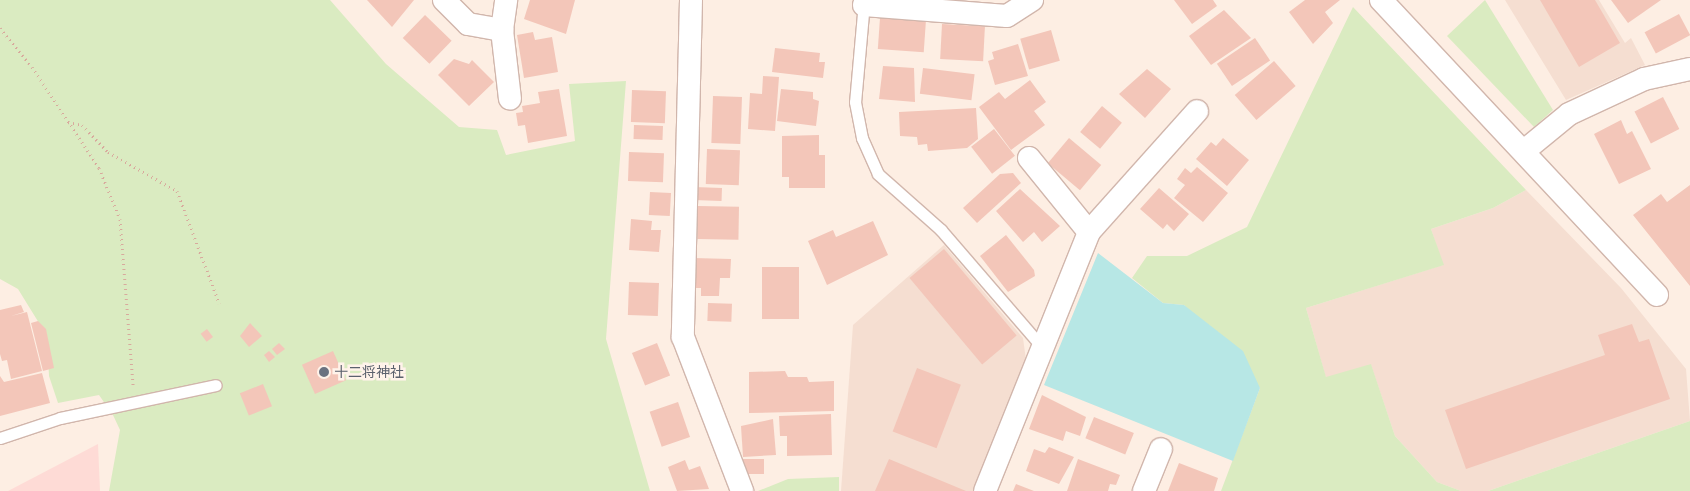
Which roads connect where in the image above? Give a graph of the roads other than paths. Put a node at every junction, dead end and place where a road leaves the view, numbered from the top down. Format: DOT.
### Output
graph roads {
  1 [pos="444,0"];
  2 [pos="506,0"];
  3 [pos="691,0"];
  4 [pos="1032,0"];
  5 [pos="1381,0"];
  6 [pos="864,3"];
  7 [pos="502,30"];
  8 [pos="1690,69"];
  9 [pos="510,99"];
  10 [pos="1197,111"];
  11 [pos="1524,151"];
  12 [pos="1029,158"];
  13 [pos="1089,232"];
  14 [pos="1657,295"];
  15 [pos="1042,346"];
  16 [pos="216,384"];
  17 [pos="0,438"];
  18 [pos="1160,449"];
  19 [pos="742,491"];
  20 [pos="985,491"];
  21 [pos="1144,491"];
  1 -- 7 [label="street"];
  2 -- 7 [label="street"];
  3 -- 19 [label="street"];
  4 -- 6 [label="street"];
  5 -- 11 [label="street"];
  6 -- 15 [label="lane"];
  7 -- 9 [label="street"];
  8 -- 11 [label="street"];
  10 -- 13 [label="street"];
  11 -- 14 [label="street"];
  12 -- 13 [label="street"];
  13 -- 15 [label="street"];
  15 -- 20 [label="street"];
  16 -- 17 [label="lane"];
  18 -- 21 [label="street"];
}
